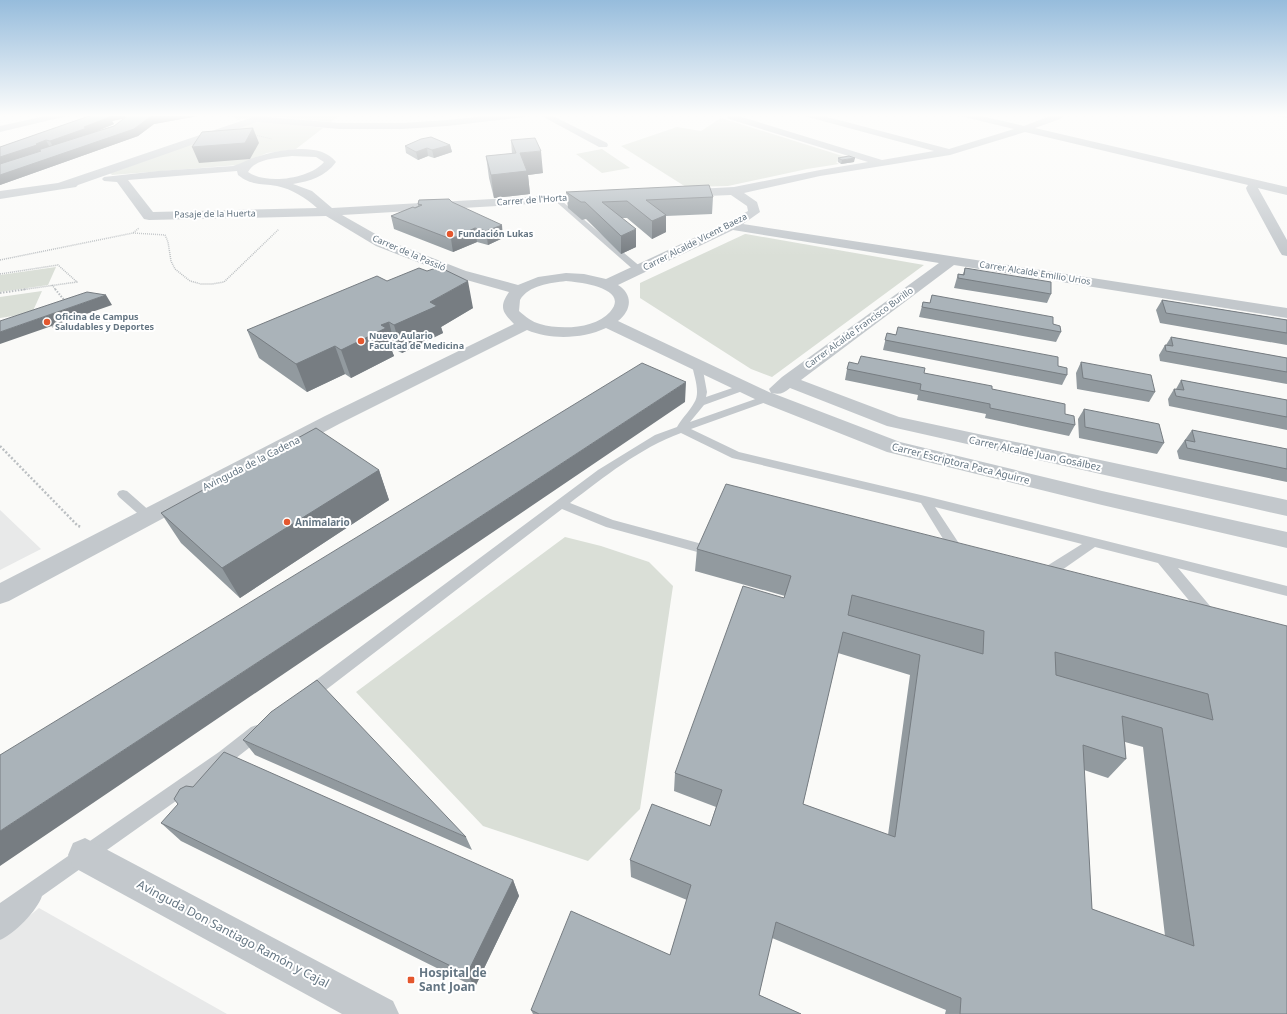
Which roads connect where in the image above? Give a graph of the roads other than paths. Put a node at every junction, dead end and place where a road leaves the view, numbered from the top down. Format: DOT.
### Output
graph roads {
  1 [pos="133,161"];
  2 [pos="257,161"];
  3 [pos="330,161"];
  4 [pos="878,161"];
  5 [pos="893,161"];
  6 [pos="1162,161"];
  7 [pos="883,163"];
  8 [pos="240,169"];
  9 [pos="120,178"];
  10 [pos="304,178"];
  11 [pos="276,182"];
  12 [pos="1255,183"];
  13 [pos="59,187"];
  14 [pos="734,190"];
  15 [pos="1287,191"];
  16 [pos="673,193"];
  17 [pos="308,194"];
  18 [pos="0,195"];
  19 [pos="610,196"];
  20 [pos="555,198"];
  21 [pos="329,212"];
  22 [pos="754,212"];
  23 [pos="731,226"];
  24 [pos="784,234"];
  25 [pos="1287,252"];
  26 [pos="952,260"];
  27 [pos="639,270"];
  28 [pos="608,284"];
  29 [pos="520,290"];
  30 [pos="1287,314"];
  31 [pos="606,322"];
  32 [pos="525,325"];
  33 [pos="697,365"];
  34 [pos="788,382"];
  35 [pos="744,386"];
  36 [pos="768,398"];
  37 [pos="700,404"];
  38 [pos="681,428"];
  39 [pos="123,494"];
  40 [pos="925,500"];
  41 [pos="560,504"];
  42 [pos="1287,508"];
  43 [pos="148,516"];
  44 [pos="1287,540"];
  45 [pos="1094,542"];
  46 [pos="728,556"];
  47 [pos="973,556"];
  48 [pos="1162,560"];
  49 [pos="1030,571"];
  50 [pos="1287,591"];
  51 [pos="0,594"];
  52 [pos="1226,621"];
  53 [pos="299,701"];
  54 [pos="268,724"];
  55 [pos="85,855"];
  56 [pos="42,884"];
  57 [pos="0,914"];
  58 [pos="0,930"];
  59 [pos="380,1014"];
  1 -- 13 [label="street"];
  2 -- 8 [label="street"];
  3 -- 10 [label="street"];
  4 -- 7 [label="street"];
  5 -- 7 [label="street"];
  6 -- 12 [label="street"];
  7 -- 14 [label="street"];
  8 -- 9 [label="street"];
  8 -- 11 [label="street"];
  9 -- 13 [label="street"];
  9 -- 21 [label="street, Pasaje de la Huerta"];
  10 -- 11 [label="street"];
  10 -- 17 [label="street"];
  11 -- 17 [label="street, Carrer de la Passió"];
  12 -- 15 [label="street"];
  12 -- 25 [label="street"];
  13 -- 18 [label="street"];
  14 -- 16 [label="street"];
  14 -- 22 [label="street, Carrer Alcalde Vicent Baeza"];
  17 -- 21 [label="street, Carrer de la Passió"];
  19 -- 20 [label="street, Carrer de l'Horta"];
  20 -- 21 [label="street, Carrer de l'Horta"];
  20 -- 27 [label="lane"];
  21 -- 29 [label="street, Carrer de la Passió"];
  22 -- 23 [label="street, Carrer Alcalde Vicent Baeza"];
  22 -- 24 [label="street, Carrer Alcalde Emilio Urios"];
  23 -- 24 [label="street, Carrer Alcalde Emilio Urios"];
  23 -- 27 [label="street, Carrer Alcalde Vicent Baeza"];
  24 -- 26 [label="street, Carrer Alcalde Emilio Urios"];
  26 -- 30 [label="street, Carrer Alcalde Emilio Urios"];
  26 -- 34 [label="street, Carrer Alcalde Francisco Burillo"];
  27 -- 28 [label="street, Carrer Alcalde Vicent Baeza"];
  28 -- 29 [label="street"];
  28 -- 31 [label="street"];
  29 -- 32 [label="street"];
  31 -- 32 [label="street"];
  31 -- 33 [label="street, Carrer Escriptora Paca Aguirre"];
  32 -- 43 [label="street, Avinguda de la Cadena"];
  33 -- 35 [label="street, Carrer Escriptora Paca Aguirre"];
  33 -- 37 [label="lane"];
  34 -- 36 [label="street, Carrer Alcalde Francisco Burillo"];
  34 -- 42 [label="street, Carrer Alcalde Juan Gosálbez"];
  35 -- 36 [label="street, Carrer Escriptora Paca Aguirre"];
  35 -- 37 [label="lane"];
  36 -- 38 [label="lane"];
  36 -- 44 [label="street, Carrer Escriptora Paca Aguirre"];
  37 -- 38 [label="lane"];
  38 -- 40 [label="lane"];
  38 -- 41 [label="lane"];
  39 -- 43 [label="lane"];
  40 -- 45 [label="lane"];
  40 -- 47 [label="lane"];
  41 -- 46 [label="lane"];
  41 -- 53 [label="lane"];
  43 -- 51 [label="street, Avinguda de la Cadena"];
  45 -- 48 [label="lane"];
  45 -- 49 [label="lane"];
  48 -- 50 [label="lane"];
  48 -- 52 [label="lane"];
  54 -- 55 [label="lane"];
  55 -- 56 [label="lane"];
  55 -- 59 [label="street, Avinguda Don Santiago Ramón y Cajal"];
  56 -- 57 [label="lane"];
  56 -- 58 [label="lane"];
}
